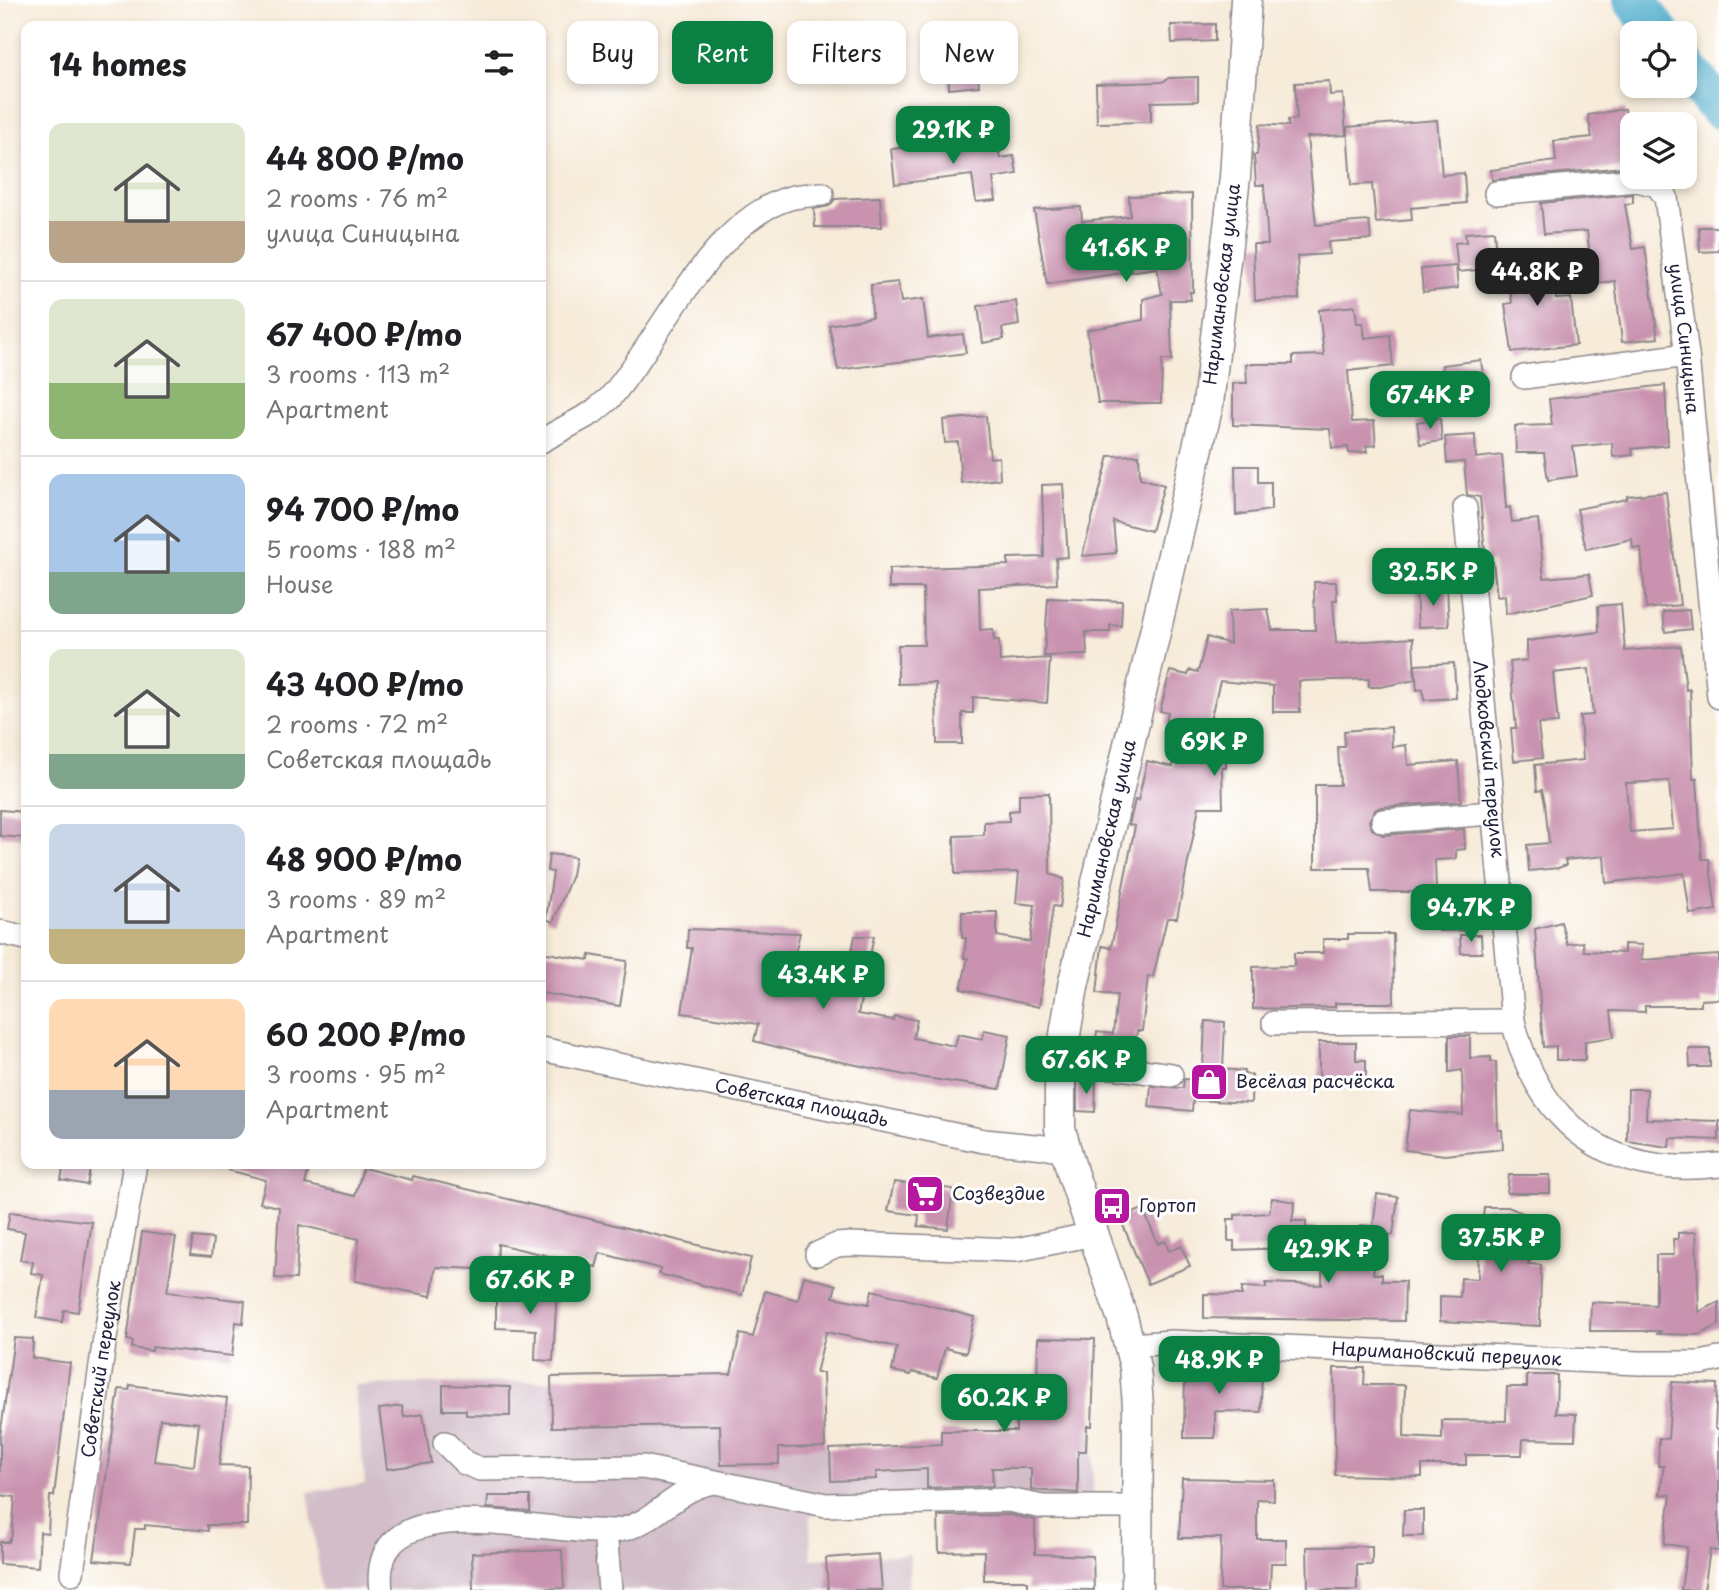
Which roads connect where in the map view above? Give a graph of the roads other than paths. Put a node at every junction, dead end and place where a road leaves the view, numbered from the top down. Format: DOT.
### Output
graph roads {
  1 [pos="1246,0"];
  2 [pos="1496,193"];
  3 [pos="822,194"];
  4 [pos="1687,355"];
  5 [pos="1524,377"];
  6 [pos="546,438"];
  7 [pos="1465,508"];
  8 [pos="1719,697"];
  9 [pos="1493,813"];
  10 [pos="1383,821"];
  11 [pos="0,932"];
  12 [pos="21,937"];
  13 [pos="1513,1021"];
  14 [pos="1274,1023"];
  15 [pos="546,1050"];
  16 [pos="1060,1065"];
  17 [pos="1171,1075"];
  18 [pos="1065,1149"];
  19 [pos="1719,1165"];
  20 [pos="134,1169"];
  21 [pos="1093,1234"];
  22 [pos="817,1254"];
  23 [pos="1130,1345"];
  24 [pos="1713,1362"];
  25 [pos="445,1443"];
  26 [pos="717,1481"];
  27 [pos="1138,1507"];
  28 [pos="605,1531"];
  29 [pos="72,1573"];
  30 [pos="381,1590"];
  31 [pos="610,1590"];
  32 [pos="1137,1590"];
  1 -- 16 [label="main road, Наримановская улица"];
  2 -- 4 [label="street, улица Синицына"];
  3 -- 6 [label="street"];
  4 -- 5 [label="street"];
  4 -- 8 [label="street, улица Синицына"];
  7 -- 9 [label="street, Людковский переулок"];
  9 -- 10 [label="street"];
  9 -- 13 [label="street, Людковский переулок"];
  11 -- 12 [label="street"];
  13 -- 14 [label="street"];
  13 -- 19 [label="street, Людковский переулок"];
  15 -- 18 [label="street, Советская площадь"];
  16 -- 17 [label="street"];
  16 -- 18 [label="main road, Наримановская улица"];
  18 -- 21 [label="main road, Наримановская улица"];
  20 -- 29 [label="street, Советский переулок"];
  21 -- 22 [label="street"];
  21 -- 23 [label="main road, Наримановская улица"];
  23 -- 24 [label="street, Наримановский переулок"];
  23 -- 27 [label="main road, Наримановская улица"];
  25 -- 26 [label="street"];
  26 -- 27 [label="street"];
  26 -- 28 [label="street"];
  27 -- 32 [label="main road, Наримановская улица"];
  28 -- 30 [label="street"];
  28 -- 31 [label="street"];
}
